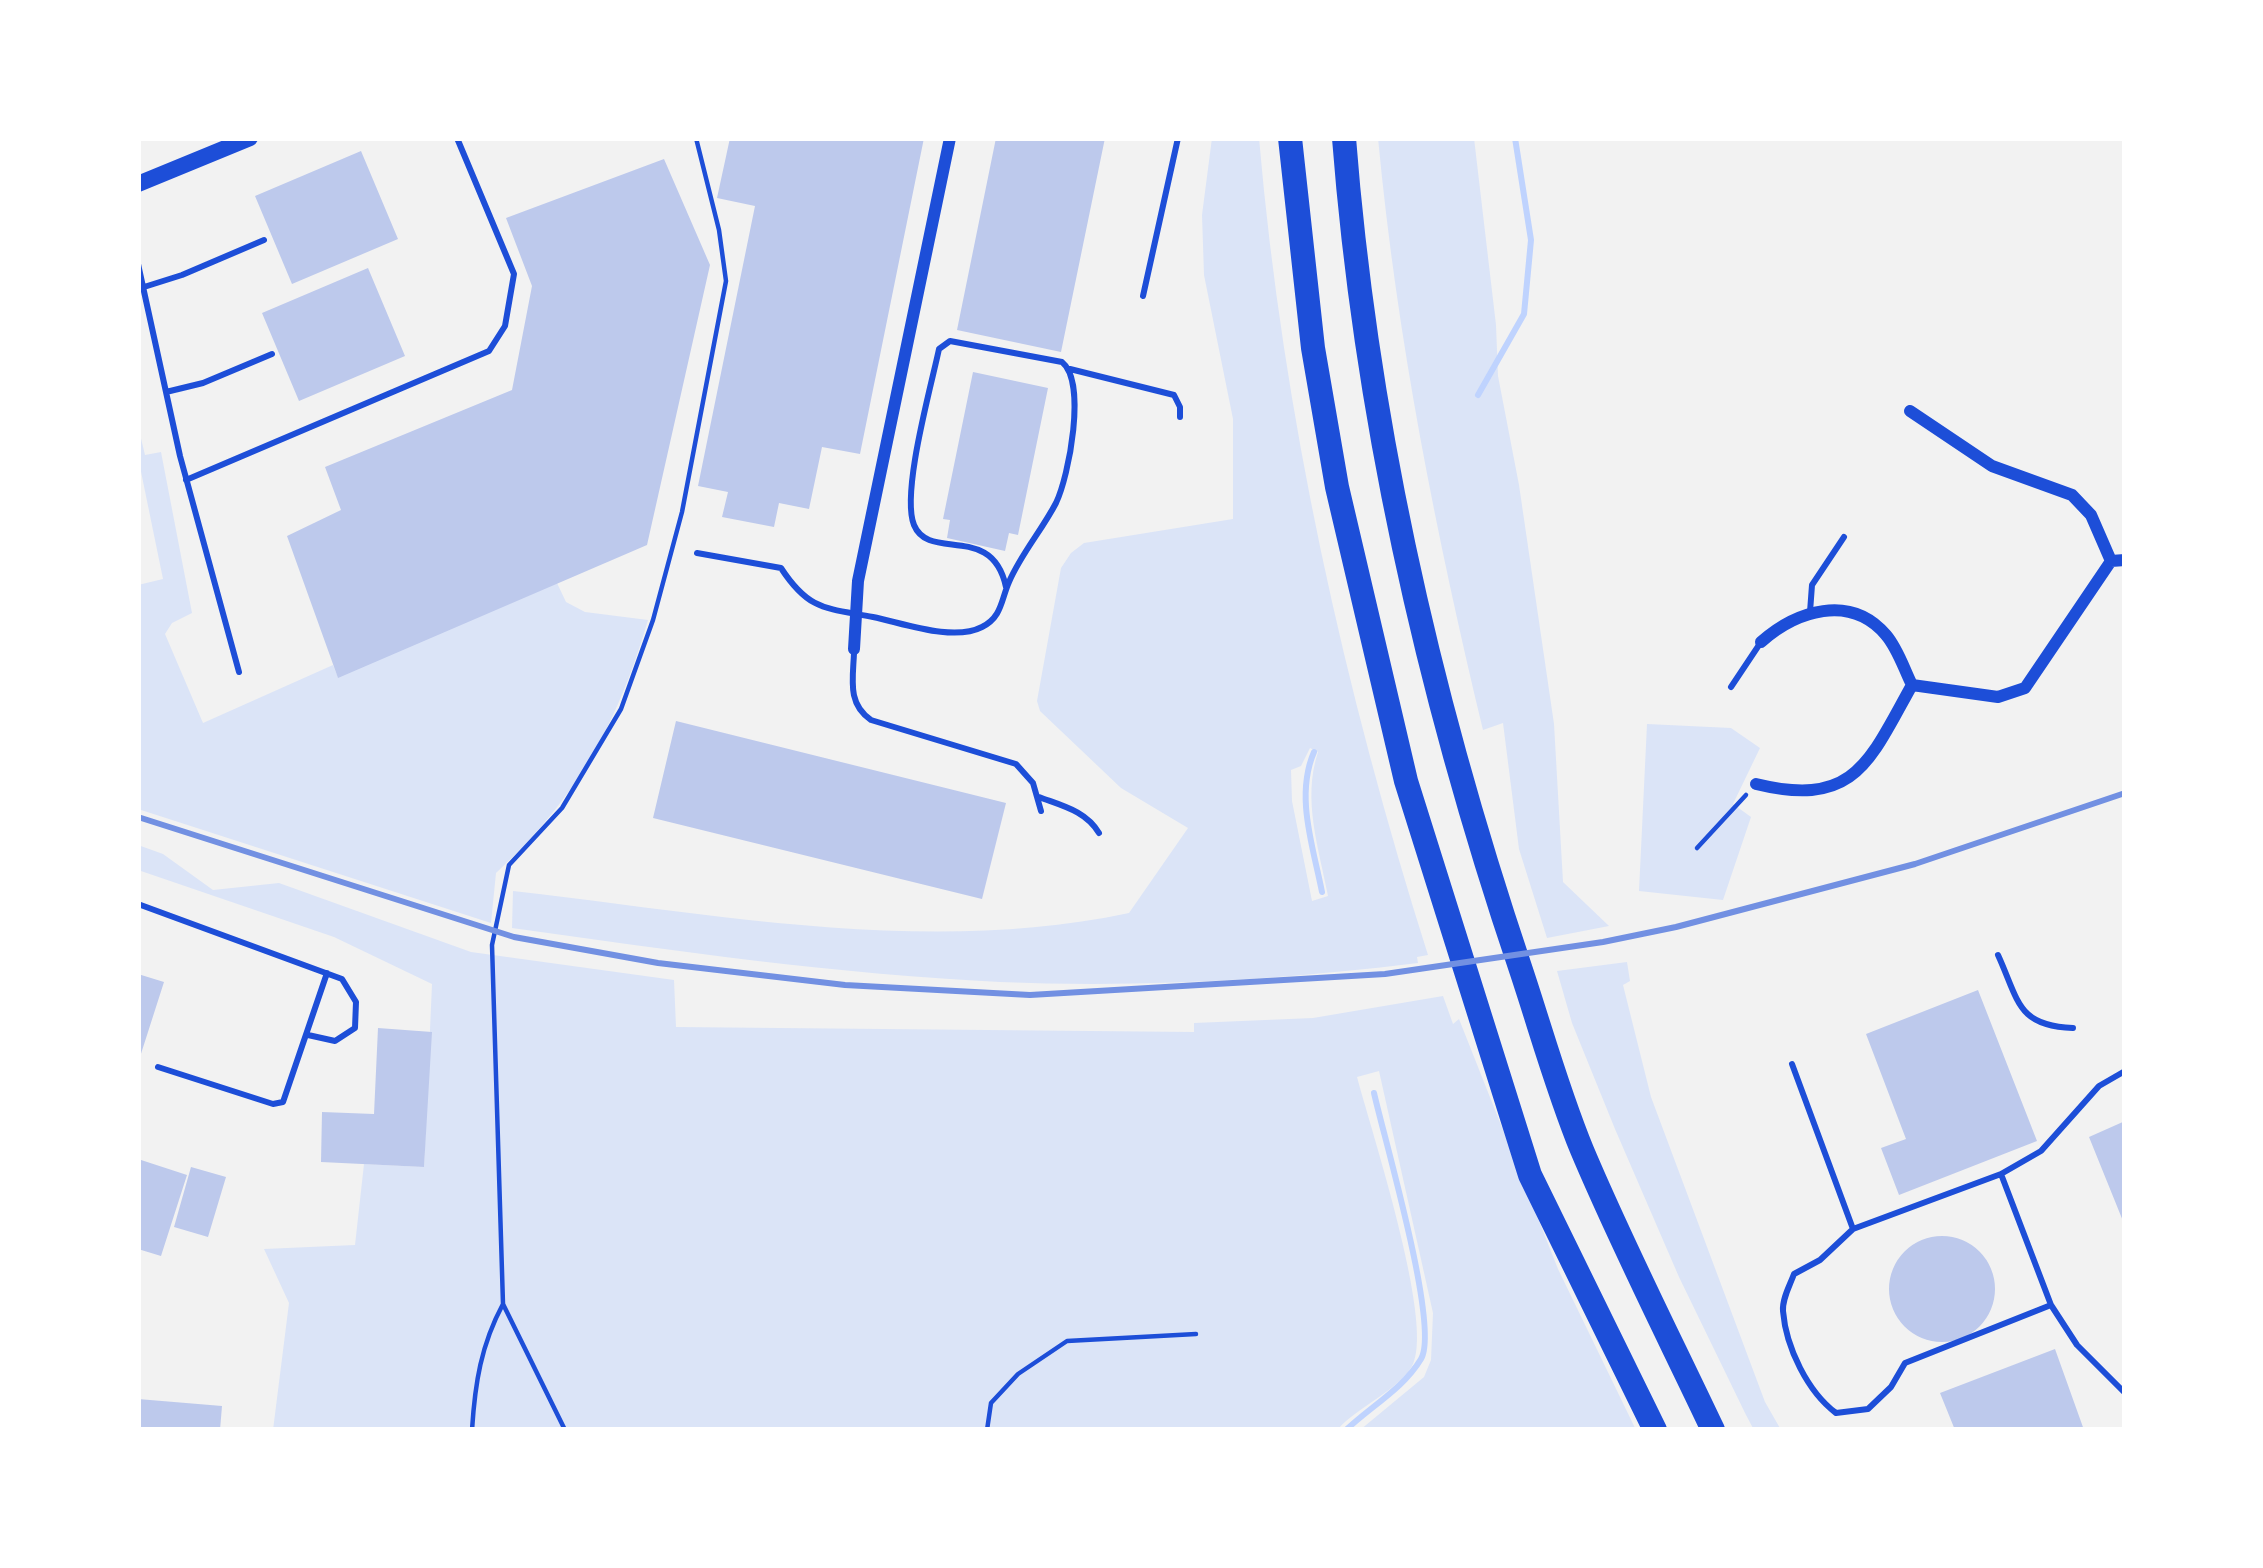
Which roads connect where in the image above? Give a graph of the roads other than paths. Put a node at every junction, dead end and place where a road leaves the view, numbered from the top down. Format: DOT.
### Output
graph roads {
  1 [pos="250,138"];
  2 [pos="457,138"];
  3 [pos="950,138"];
  4 [pos="1178,138"];
  5 [pos="1290,138"];
  6 [pos="1344,138"];
  7 [pos="138,184"];
  8 [pos="264,240"];
  9 [pos="138,264"];
  10 [pos="143,287"];
  11 [pos="1143,296"];
  12 [pos="272,354"];
  13 [pos="1070,369"];
  14 [pos="166,392"];
  15 [pos="1910,411"];
  16 [pos="1180,417"];
  17 [pos="186,480"];
  18 [pos="1844,537"];
  19 [pos="697,553"];
  20 [pos="2118,561"];
  21 [pos="1006,586"];
  22 [pos="1810,612"];
  23 [pos="856,614"];
  24 [pos="1761,642"];
  25 [pos="854,649"];
  26 [pos="239,672"];
  27 [pos="1912,685"];
  28 [pos="1731,687"];
  29 [pos="1756,784"];
  30 [pos="1039,797"];
  31 [pos="1041,811"];
  32 [pos="1099,833"];
  33 [pos="138,904"];
  34 [pos="1998,956"];
  35 [pos="327,973"];
  36 [pos="2073,1028"];
  37 [pos="308,1035"];
  38 [pos="1792,1064"];
  39 [pos="158,1067"];
  40 [pos="2125,1071"];
  41 [pos="2001,1174"];
  42 [pos="1853,1229"];
  43 [pos="2050,1305"];
  44 [pos="2125,1393"];
  45 [pos="1655,1430"];
  46 [pos="1713,1430"];
  1 -- 7 [label="street"];
  2 -- 17 [label="lane"];
  3 -- 23 [label="street"];
  4 -- 11 [label="lane"];
  5 -- 45 [label="highway"];
  6 -- 46 [label="highway"];
  8 -- 10 [label="lane"];
  9 -- 10 [label="lane"];
  10 -- 14 [label="lane"];
  12 -- 14 [label="lane"];
  13 -- 16 [label="lane"];
  13 -- 21 [label="lane"];
  13 -- 21 [label="lane"];
  14 -- 17 [label="lane"];
  15 -- 20 [label="street"];
  17 -- 26 [label="lane"];
  18 -- 22 [label="lane"];
  19 -- 23 [label="lane"];
  20 -- 27 [label="street"];
  21 -- 23 [label="lane"];
  22 -- 24 [label="street"];
  22 -- 27 [label="street"];
  23 -- 25 [label="street"];
  24 -- 28 [label="lane"];
  25 -- 30 [label="lane"];
  27 -- 29 [label="street"];
  30 -- 31 [label="lane"];
  30 -- 32 [label="lane"];
  33 -- 35 [label="lane"];
  34 -- 36 [label="lane"];
  35 -- 37 [label="lane"];
  35 -- 37 [label="lane"];
  37 -- 39 [label="lane"];
  38 -- 42 [label="lane"];
  40 -- 41 [label="lane"];
  41 -- 42 [label="lane"];
  41 -- 43 [label="lane"];
  42 -- 43 [label="lane"];
  43 -- 44 [label="lane"];
}
